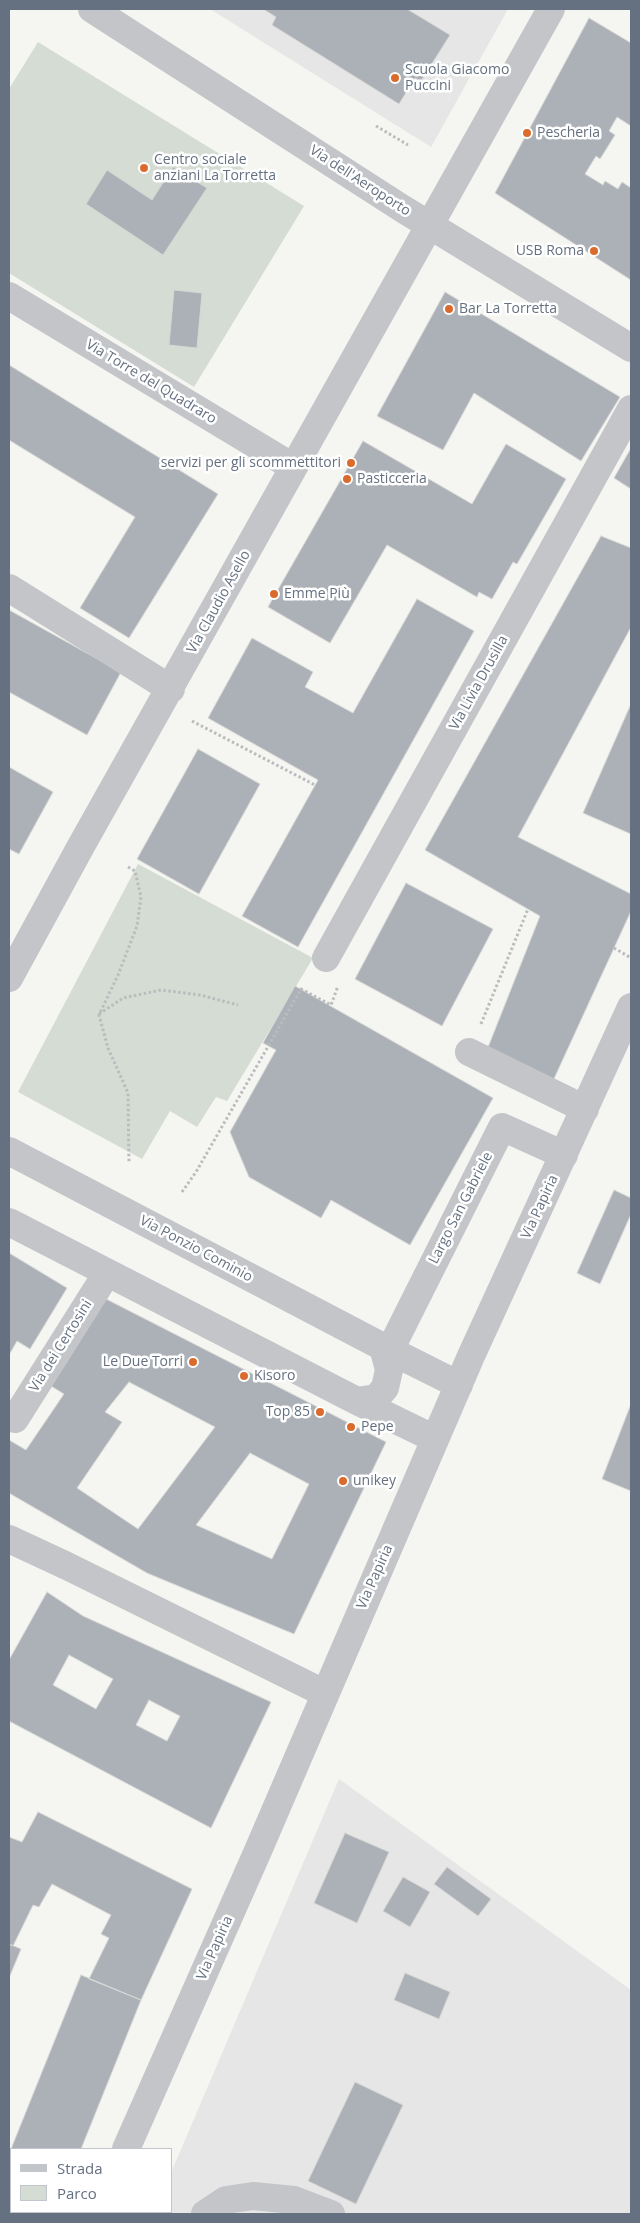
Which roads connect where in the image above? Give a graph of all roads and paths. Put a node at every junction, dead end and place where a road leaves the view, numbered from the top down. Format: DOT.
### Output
graph roads {
  1 [pos="92,9"];
  2 [pos="551,9"];
  3 [pos="376,126"];
  4 [pos="408,145"];
  5 [pos="430,225"];
  6 [pos="9,296"];
  7 [pos="631,348"];
  8 [pos="631,409"];
  9 [pos="293,467"];
  10 [pos="9,588"];
  11 [pos="171,688"];
  12 [pos="192,721"];
  13 [pos="315,785"];
  14 [pos="128,867"];
  15 [pos="528,909"];
  16 [pos="614,948"];
  17 [pos="326,958"];
  18 [pos="631,958"];
  19 [pos="9,978"];
  20 [pos="238,1005"];
  21 [pos="631,1007"];
  22 [pos="99,1015"];
  23 [pos="470,1052"];
  24 [pos="585,1109"];
  25 [pos="9,1151"];
  26 [pos="564,1155"];
  27 [pos="129,1163"];
  28 [pos="182,1192"];
  29 [pos="9,1222"];
  30 [pos="107,1273"];
  31 [pos="386,1349"];
  32 [pos="459,1385"];
  33 [pos="357,1401"];
  34 [pos="15,1419"];
  35 [pos="435,1439"];
  36 [pos="9,1539"];
  37 [pos="324,1693"];
  38 [pos="126,2148"];
  39 [pos="205,2214"];
  40 [pos="331,2214"];
  1 -- 5 [label="street, Via dell'Aeroporto"];
  2 -- 5 [label="street, Via Claudio Asello"];
  3 -- 4 [label="path"];
  5 -- 7 [label="street, Via dell'Aeroporto"];
  5 -- 9 [label="street, Via Claudio Asello"];
  6 -- 9 [label="street, Via Torre del Quadraro"];
  8 -- 17 [label="street, Via Livia Drusilla"];
  9 -- 11 [label="street, Via Claudio Asello"];
  10 -- 11 [label="street"];
  11 -- 19 [label="street, Via Claudio Asello"];
  12 -- 13 [label="path"];
  14 -- 22 [label="path"];
  15 -- 23 [label="path"];
  16 -- 18 [label="path"];
  17 -- 28 [label="path"];
  20 -- 22 [label="path"];
  21 -- 24 [label="street, Via Papiria"];
  22 -- 27 [label="path"];
  23 -- 24 [label="street"];
  24 -- 26 [label="street, Via Papiria"];
  25 -- 31 [label="street, Via Ponzio Cominio"];
  26 -- 31 [label="street, Largo San Gabriele"];
  26 -- 32 [label="street, Via Papiria"];
  29 -- 30 [label="street"];
  30 -- 33 [label="street"];
  30 -- 34 [label="street, Via dei Certosini"];
  31 -- 32 [label="street, Via Ponzio Cominio"];
  31 -- 33 [label="street"];
  32 -- 35 [label="street, Via Papiria"];
  33 -- 35 [label="street"];
  35 -- 37 [label="street, Via Papiria"];
  36 -- 37 [label="street"];
  37 -- 38 [label="street, Via Papiria"];
  39 -- 40 [label="street"];
}
